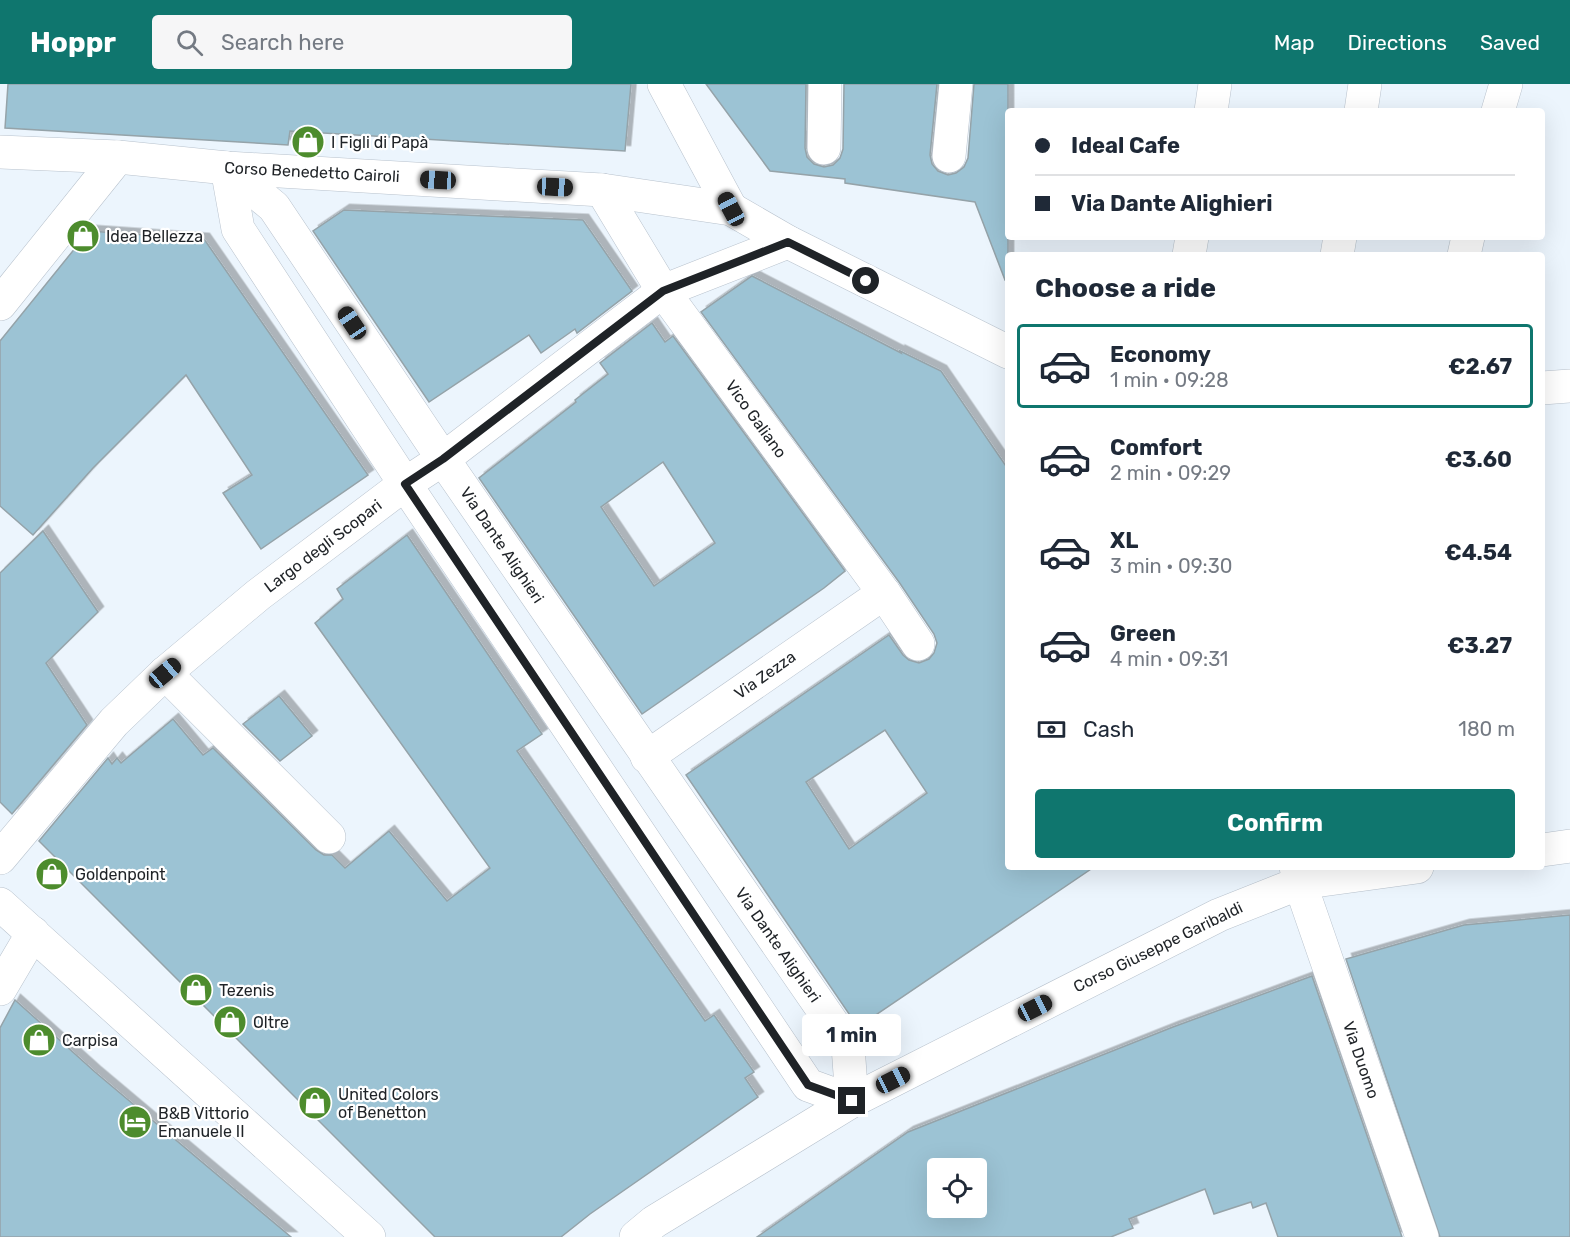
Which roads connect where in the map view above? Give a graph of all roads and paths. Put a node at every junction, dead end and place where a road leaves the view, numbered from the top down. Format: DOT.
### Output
graph roads {
  1 [pos="663,84"];
  2 [pos="825,84"];
  3 [pos="956,84"];
  4 [pos="1215,84"];
  5 [pos="1365,84"];
  6 [pos="1506,84"];
  7 [pos="1211,108"];
  8 [pos="1361,108"];
  9 [pos="1499,108"];
  10 [pos="824,148"];
  11 [pos="0,152"];
  12 [pos="950,156"];
  13 [pos="118,157"];
  14 [pos="228,168"];
  15 [pos="602,190"];
  16 [pos="731,209"];
  17 [pos="788,242"];
  18 [pos="663,291"];
  19 [pos="0,304"];
  20 [pos="1005,350"];
  21 [pos="1570,386"];
  22 [pos="1545,388"];
  23 [pos="443,459"];
  24 [pos="405,484"];
  25 [pos="884,593"];
  26 [pos="918,644"];
  27 [pos="165,673"];
  28 [pos="647,757"];
  29 [pos="329,837"];
  30 [pos="1570,846"];
  31 [pos="1545,850"];
  32 [pos="0,858"];
  33 [pos="1372,870"];
  34 [pos="1298,875"];
  35 [pos="0,904"];
  36 [pos="33,933"];
  37 [pos="0,989"];
  38 [pos="852,1101"];
  39 [pos="369,1237"];
  40 [pos="636,1237"];
  41 [pos="1422,1237"];
  1 -- 16 [label="street"];
  2 -- 10 [label="street"];
  3 -- 12 [label="street"];
  4 -- 7 [label="street"];
  5 -- 8 [label="street"];
  6 -- 9 [label="street"];
  11 -- 13 [label="street, Corso Benedetto Cairoli"];
  13 -- 14 [label="street, Corso Benedetto Cairoli"];
  13 -- 19 [label="street"];
  14 -- 15 [label="street, Corso Benedetto Cairoli"];
  14 -- 23 [label="street, Via Dante Alighieri"];
  14 -- 24 [label="street"];
  15 -- 16 [label="street, Corso Benedetto Cairoli"];
  15 -- 18 [label="street, Vico Galiano"];
  16 -- 17 [label="street"];
  17 -- 18 [label="street, Largo degli Scopari"];
  17 -- 20 [label="street"];
  18 -- 23 [label="street, Largo degli Scopari"];
  18 -- 25 [label="street, Vico Galiano"];
  21 -- 22 [label="street"];
  23 -- 24 [label="street, Largo degli Scopari"];
  23 -- 28 [label="street, Via Dante Alighieri"];
  24 -- 27 [label="street, Largo degli Scopari"];
  24 -- 38 [label="street"];
  25 -- 26 [label="street, Vico Galiano"];
  25 -- 28 [label="street, Via Zezza"];
  27 -- 29 [label="street"];
  27 -- 32 [label="street, Largo degli Scopari"];
  28 -- 38 [label="street, Via Dante Alighieri"];
  30 -- 31 [label="street"];
  33 -- 34 [label="street, Corso Giuseppe Garibaldi"];
  34 -- 38 [label="street, Corso Giuseppe Garibaldi"];
  34 -- 41 [label="street, Via Duomo"];
  35 -- 36 [label="street"];
  36 -- 37 [label="street"];
  36 -- 39 [label="street"];
  38 -- 40 [label="street, Corso Giuseppe Garibaldi"];
}
